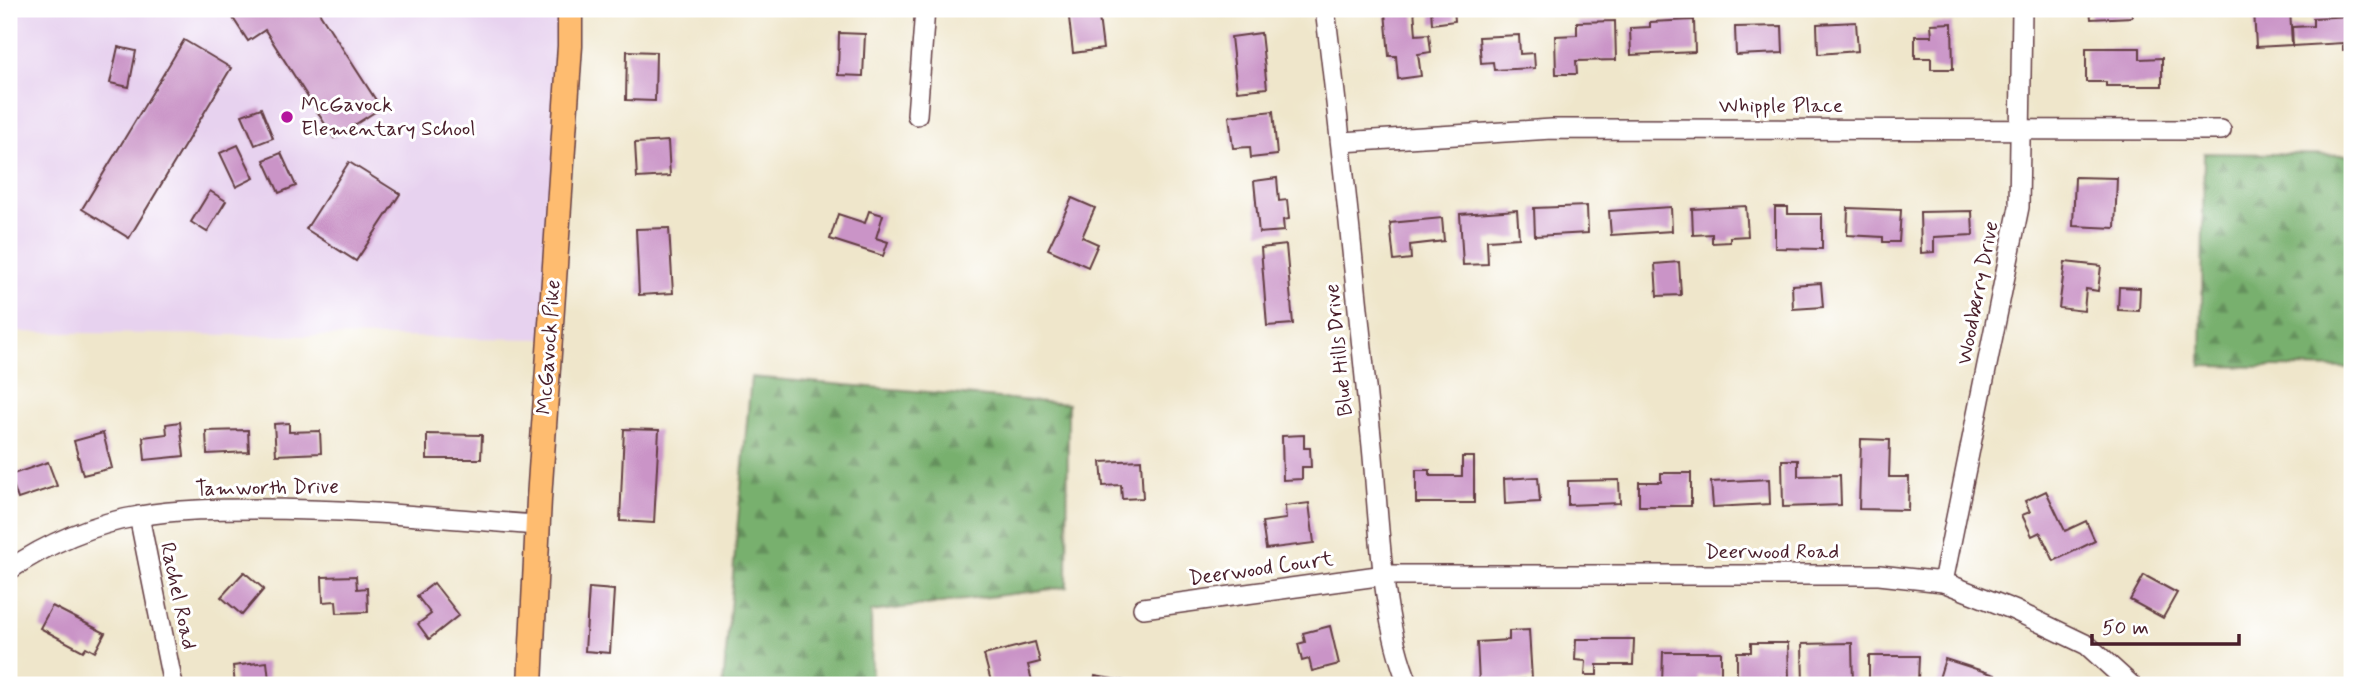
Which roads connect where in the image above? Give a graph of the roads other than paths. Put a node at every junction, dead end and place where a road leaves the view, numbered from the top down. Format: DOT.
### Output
graph roads {
  1 [pos="570,9"];
  2 [pos="925,9"];
  3 [pos="1325,9"];
  4 [pos="2022,9"];
  5 [pos="917,115"];
  6 [pos="2021,129"];
  7 [pos="2221,130"];
  8 [pos="1342,142"];
  9 [pos="139,516"];
  10 [pos="537,525"];
  11 [pos="9,570"];
  12 [pos="1385,575"];
  13 [pos="1943,582"];
  14 [pos="1143,607"];
  15 [pos="173,685"];
  16 [pos="530,685"];
  17 [pos="1409,685"];
  18 [pos="2131,685"];
  1 -- 10 [label="main road, McGavock Pike"];
  2 -- 5 [label="street"];
  3 -- 8 [label="street, Blue Hills Drive"];
  4 -- 6 [label="street, Woodberry Drive"];
  6 -- 7 [label="street, Whipple Place"];
  6 -- 8 [label="street, Whipple Place"];
  6 -- 13 [label="street, Woodberry Drive"];
  8 -- 12 [label="street, Blue Hills Drive"];
  9 -- 10 [label="street, Tamworth Drive"];
  9 -- 11 [label="street, Tamworth Drive"];
  9 -- 15 [label="street, Rachel Road"];
  10 -- 16 [label="main road, McGavock Pike"];
  12 -- 13 [label="street, Deerwood Road"];
  12 -- 14 [label="street, Deerwood Court"];
  12 -- 17 [label="street, Blue Hills Drive"];
  13 -- 18 [label="street, Deerwood Road"];
}
